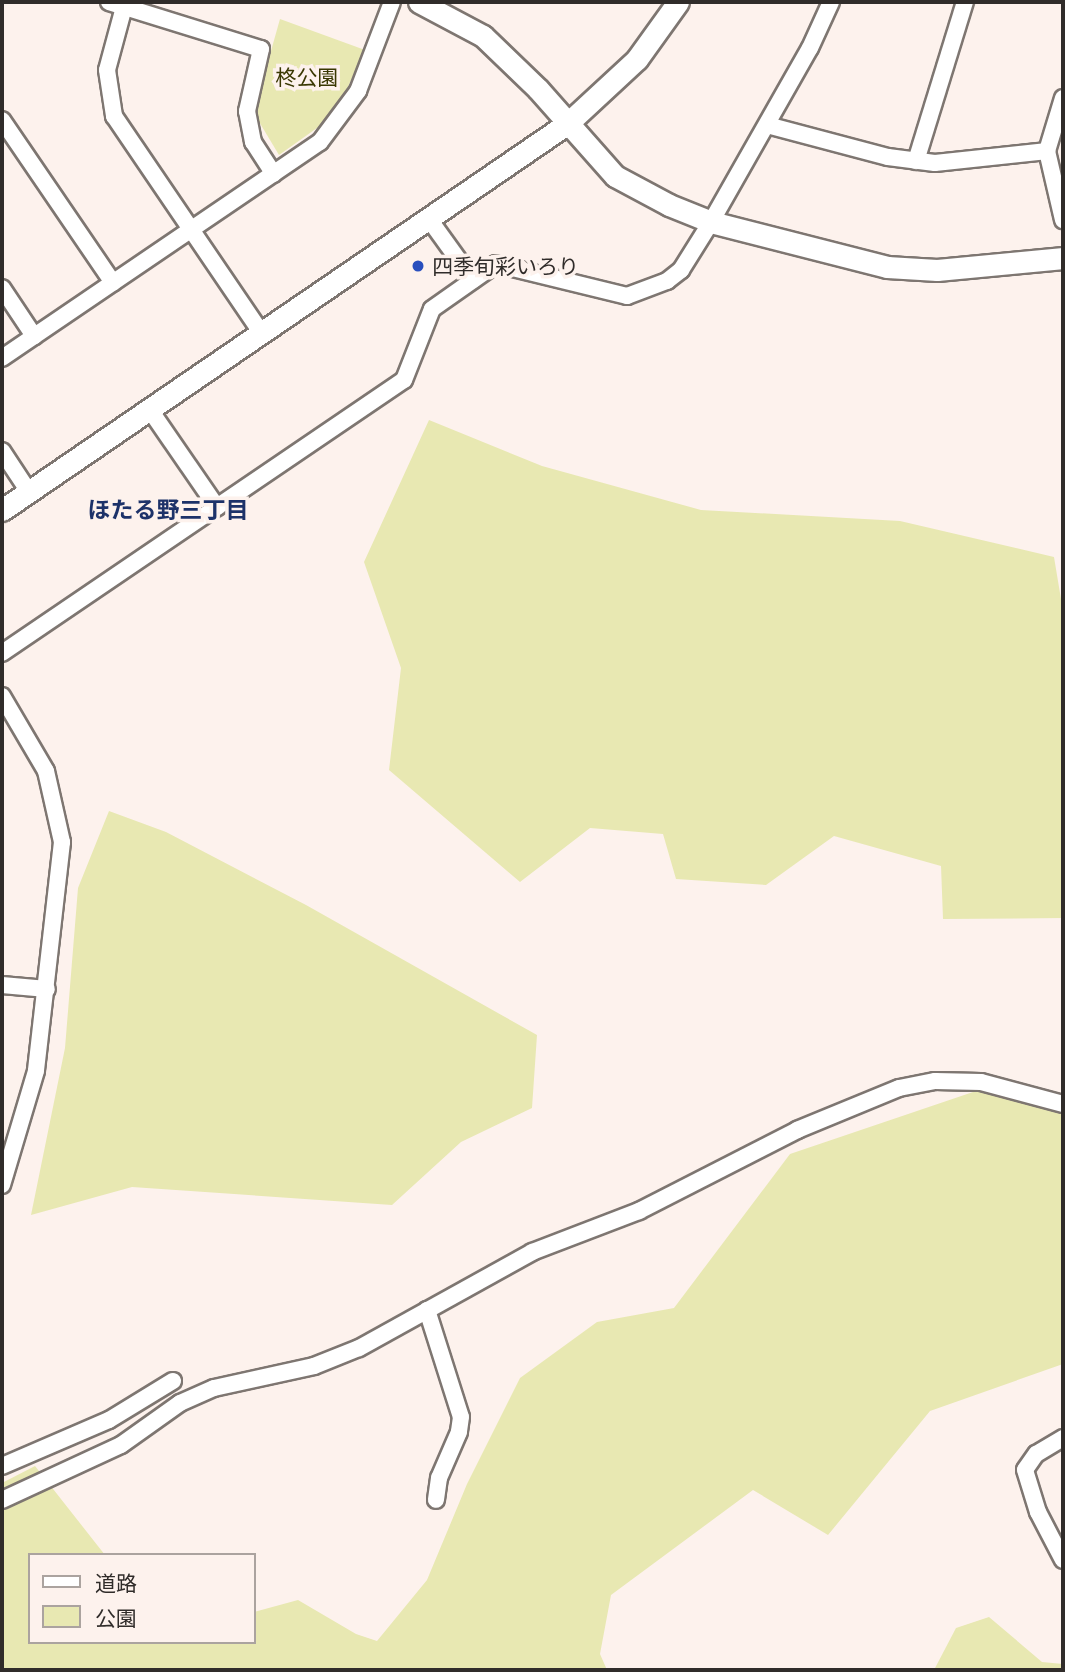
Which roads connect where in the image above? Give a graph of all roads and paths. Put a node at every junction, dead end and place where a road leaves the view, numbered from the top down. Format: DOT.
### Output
graph roads {
  1 [pos="392,2"];
  2 [pos="419,2"];
  3 [pos="678,2"];
  4 [pos="831,2"];
  5 [pos="965,2"];
  6 [pos="117,4"];
  7 [pos="1063,98"];
  8 [pos="2,120"];
  9 [pos="568,123"];
  10 [pos="767,125"];
  11 [pos="1047,151"];
  12 [pos="916,161"];
  13 [pos="274,174"];
  14 [pos="429,219"];
  15 [pos="1063,220"];
  16 [pos="711,222"];
  17 [pos="191,230"];
  18 [pos="1063,258"];
  19 [pos="473,280"];
  20 [pos="113,283"];
  21 [pos="2,288"];
  22 [pos="261,334"];
  23 [pos="34,336"];
  24 [pos="2,358"];
  25 [pos="150,410"];
  26 [pos="2,451"];
  27 [pos="29,492"];
  28 [pos="217,507"];
  29 [pos="2,510"];
  30 [pos="2,653"];
  31 [pos="2,696"];
  32 [pos="2,985"];
  33 [pos="47,989"];
  34 [pos="1063,1104"];
  35 [pos="2,1185"];
  36 [pos="427,1310"];
  37 [pos="173,1381"];
  38 [pos="1063,1438"];
  39 [pos="2,1466"];
  40 [pos="2,1500"];
  41 [pos="436,1500"];
  42 [pos="1063,1560"];
  1 -- 13 [label="street"];
  2 -- 9 [label="street"];
  3 -- 9 [label="street"];
  4 -- 10 [label="street"];
  5 -- 12 [label="street"];
  6 -- 13 [label="street"];
  6 -- 17 [label="street"];
  7 -- 11 [label="street"];
  8 -- 20 [label="street"];
  9 -- 14 [label="street"];
  9 -- 16 [label="street"];
  10 -- 12 [label="street"];
  10 -- 16 [label="street"];
  11 -- 12 [label="street"];
  11 -- 15 [label="street"];
  13 -- 17 [label="street"];
  14 -- 19 [label="street"];
  14 -- 22 [label="street"];
  16 -- 18 [label="street"];
  16 -- 19 [label="street"];
  17 -- 20 [label="street"];
  17 -- 22 [label="street"];
  19 -- 28 [label="street"];
  20 -- 23 [label="street"];
  21 -- 23 [label="street"];
  22 -- 25 [label="street"];
  23 -- 24 [label="street"];
  25 -- 27 [label="street"];
  25 -- 28 [label="street"];
  26 -- 27 [label="street"];
  27 -- 29 [label="street"];
  28 -- 30 [label="street"];
  31 -- 33 [label="street"];
  32 -- 33 [label="street"];
  33 -- 35 [label="street"];
  34 -- 36 [label="street"];
  36 -- 40 [label="street"];
  36 -- 41 [label="street"];
  37 -- 39 [label="street"];
  38 -- 42 [label="street"];
}
